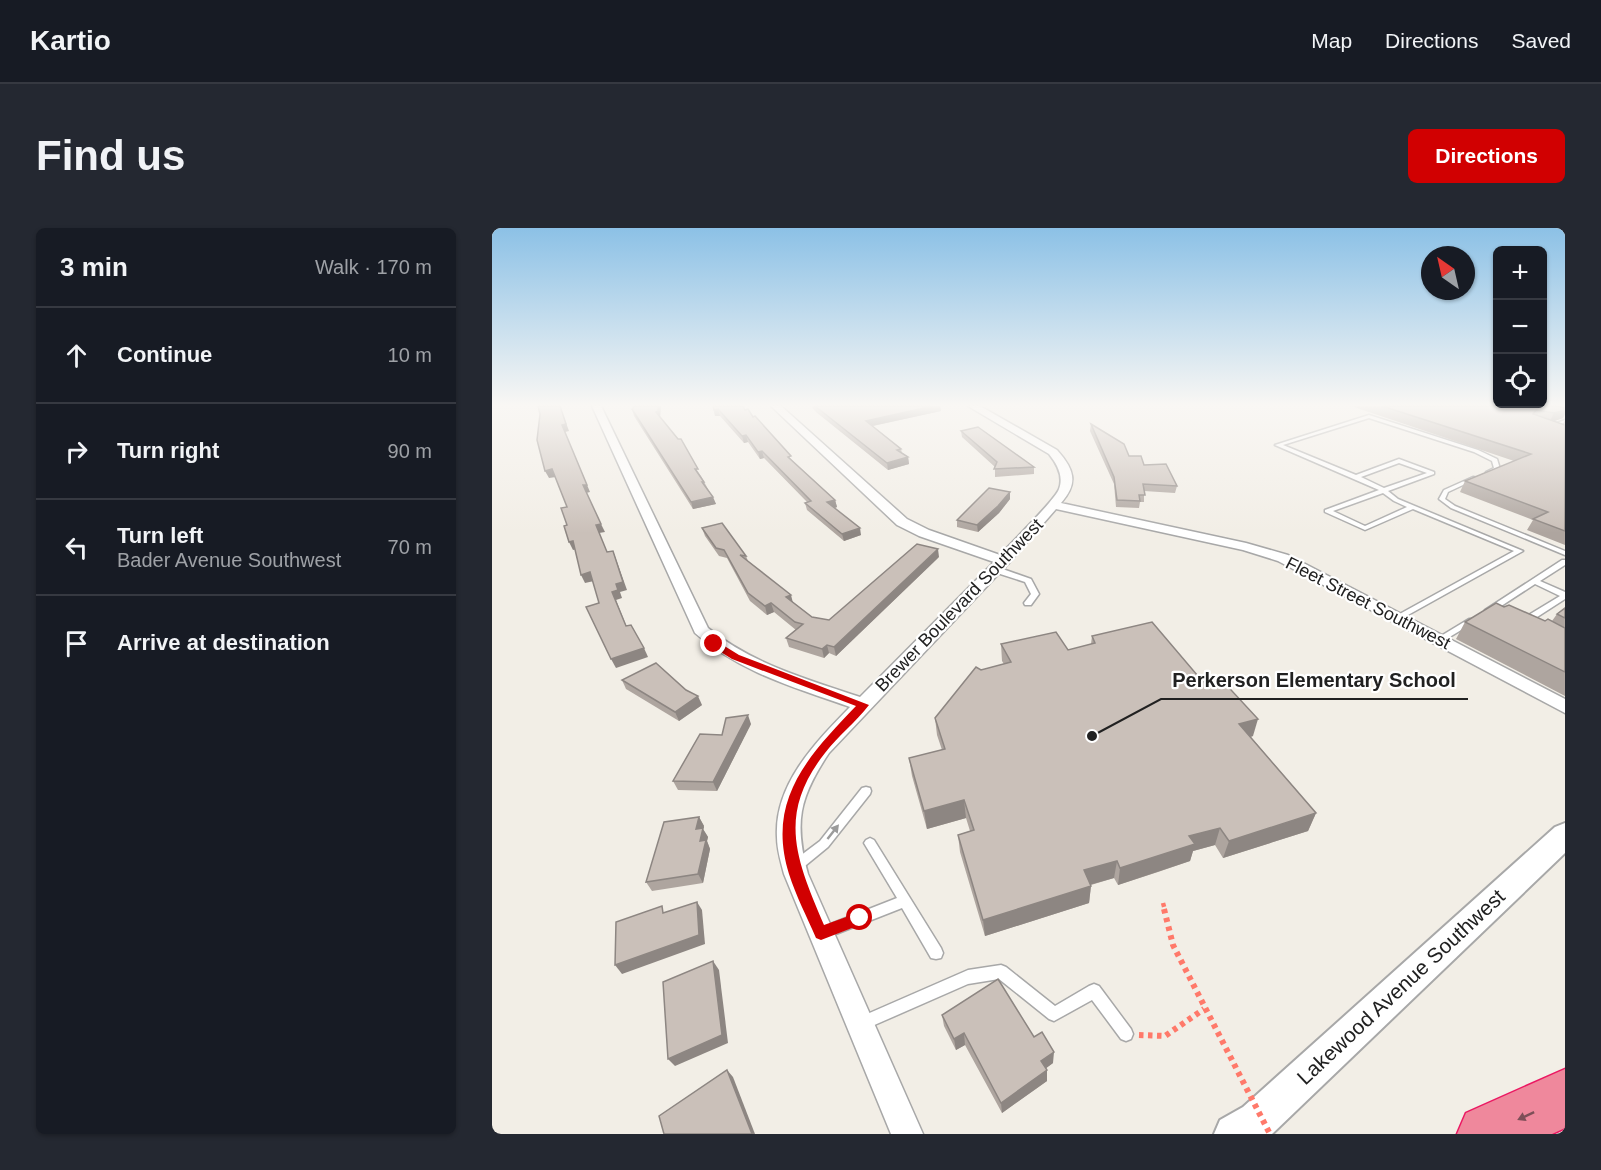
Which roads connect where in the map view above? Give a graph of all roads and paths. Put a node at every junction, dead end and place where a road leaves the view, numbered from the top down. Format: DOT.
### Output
graph roads {
  1 [pos="616,448"];
  2 [pos="821,448"];
  3 [pos="1046,448"];
  4 [pos="1286,448"];
  5 [pos="1468,448"];
  6 [pos="1356,477"];
  7 [pos="1384,491"];
  8 [pos="1054,505"];
  9 [pos="1412,507"];
  10 [pos="1565,553"];
  11 [pos="1565,562"];
  12 [pos="998,565"];
  13 [pos="1537,582"];
  14 [pos="1565,595"];
  15 [pos="1028,603"];
  16 [pos="1399,618"];
  17 [pos="1535,630"];
  18 [pos="1440,639"];
  19 [pos="864,705"];
  20 [pos="1565,707"];
  21 [pos="866,791"];
  22 [pos="1565,835"];
  23 [pos="870,843"];
  24 [pos="794,868"];
  25 [pos="905,902"];
  26 [pos="1163,903"];
  27 [pos="821,933"];
  28 [pos="936,952"];
  29 [pos="1204,1009"];
  30 [pos="860,1024"];
  31 [pos="1126,1034"];
  32 [pos="1565,1098"];
  33 [pos="907,1134"];
  34 [pos="1234,1134"];
  35 [pos="1270,1134"];
  36 [pos="1487,1134"];
  1 -- 19 [label="street"];
  2 -- 12 [label="street"];
  3 -- 8 [label="street, Brewer Boulevard Southwest"];
  4 -- 6 [label="lane"];
  5 -- 10 [label="lane"];
  6 -- 7 [label="lane"];
  6 -- 7 [label="lane"];
  7 -- 9 [label="lane"];
  7 -- 9 [label="lane"];
  8 -- 12 [label="street, Brewer Boulevard Southwest"];
  8 -- 16 [label="street, Fleet Street Southwest"];
  9 -- 16 [label="lane"];
  11 -- 13 [label="lane"];
  12 -- 15 [label="lane"];
  12 -- 19 [label="street, Brewer Boulevard Southwest"];
  13 -- 14 [label="lane"];
  13 -- 18 [label="lane"];
  14 -- 17 [label="lane"];
  16 -- 18 [label="street, Fleet Street Southwest"];
  18 -- 20 [label="street, Fleet Street Southwest"];
  19 -- 24 [label="street, Brewer Boulevard Southwest"];
  24 -- 21 [label="lane, one-way"];
  22 -- 34 [label="street, Lakewood Avenue Southwest"];
  23 -- 25 [label="lane"];
  24 -- 27 [label="street, Brewer Boulevard Southwest"];
  25 -- 27 [label="lane"];
  25 -- 28 [label="lane"];
  26 -- 29 [label="path"];
  27 -- 30 [label="street, Brewer Boulevard Southwest"];
  29 -- 31 [label="path"];
  29 -- 35 [label="path, bridge"];
  30 -- 31 [label="lane"];
  30 -- 33 [label="street, Brewer Boulevard Southwest"];
  32 -- 36 [label="highway, one-way"];
}
